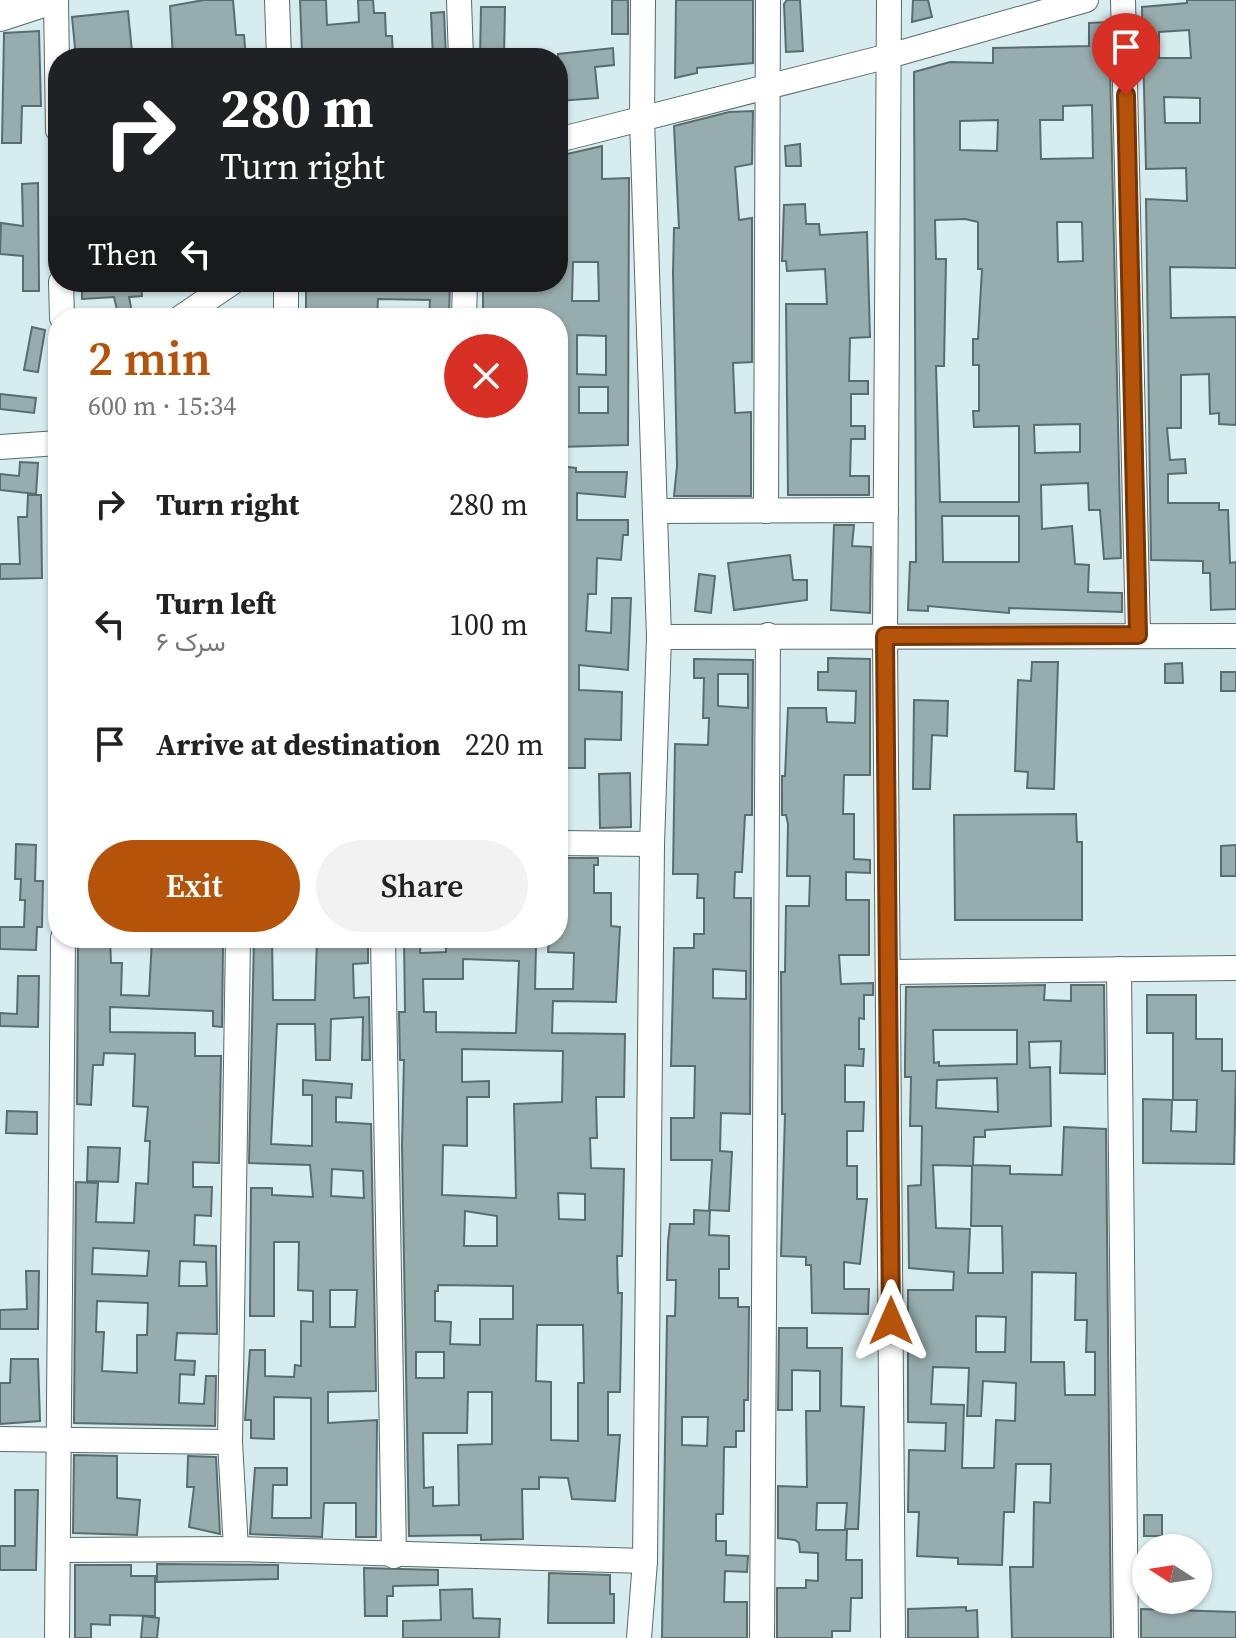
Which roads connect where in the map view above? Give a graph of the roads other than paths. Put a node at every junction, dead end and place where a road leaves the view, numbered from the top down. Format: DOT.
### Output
graph roads {
  1 [pos="49,0"];
  2 [pos="56,0"];
  3 [pos="277,0"];
  4 [pos="459,0"];
  5 [pos="643,0"];
  6 [pos="768,0"];
  7 [pos="889,0"];
  8 [pos="1086,0"];
  9 [pos="1123,0"];
  10 [pos="0,16"];
  11 [pos="57,48"];
  12 [pos="279,48"];
  13 [pos="461,48"];
  14 [pos="889,56"];
  15 [pos="769,87"];
  16 [pos="642,119"];
  17 [pos="568,138"];
  18 [pos="218,292"];
  19 [pos="195,308"];
  20 [pos="48,444"];
  21 [pos="0,447"];
  22 [pos="886,510"];
  23 [pos="657,511"];
  24 [pos="766,511"];
  25 [pos="768,635"];
  26 [pos="1138,635"];
  27 [pos="885,636"];
  28 [pos="1236,636"];
  29 [pos="659,637"];
  30 [pos="568,843"];
  31 [pos="652,844"];
  32 [pos="63,948"];
  33 [pos="238,948"];
  34 [pos="383,948"];
  35 [pos="1236,968"];
  36 [pos="1119,969"];
  37 [pos="888,972"];
  38 [pos="0,1439"];
  39 [pos="60,1440"];
  40 [pos="230,1442"];
  41 [pos="236,1549"];
  42 [pos="59,1550"];
  43 [pos="394,1556"];
  44 [pos="645,1561"];
  45 [pos="57,1638"];
  46 [pos="639,1638"];
  47 [pos="762,1638"];
  48 [pos="893,1638"];
  49 [pos="1126,1638"];
  1 -- 10 [label="main road"];
  2 -- 11 [label="street"];
  3 -- 12 [label="street"];
  4 -- 13 [label="street"];
  5 -- 16 [label="street"];
  6 -- 15 [label="street"];
  7 -- 14 [label="street"];
  8 -- 14 [label="street"];
  9 -- 26 [label="street"];
  14 -- 15 [label="street"];
  14 -- 22 [label="street"];
  15 -- 16 [label="street"];
  15 -- 24 [label="street"];
  16 -- 17 [label="street"];
  16 -- 23 [label="street"];
  18 -- 19 [label="street"];
  20 -- 21 [label="street"];
  22 -- 24 [label="street"];
  22 -- 27 [label="street"];
  23 -- 24 [label="street"];
  23 -- 29 [label="street"];
  25 -- 27 [label="street"];
  25 -- 29 [label="street"];
  25 -- 47 [label="street"];
  26 -- 27 [label="street"];
  26 -- 28 [label="street"];
  27 -- 37 [label="street"];
  29 -- 31 [label="street"];
  30 -- 31 [label="street"];
  31 -- 44 [label="street"];
  32 -- 39 [label="street"];
  33 -- 40 [label="street"];
  34 -- 43 [label="street"];
  35 -- 36 [label="street"];
  36 -- 37 [label="street"];
  36 -- 49 [label="street"];
  37 -- 48 [label="street"];
  38 -- 39 [label="street"];
  39 -- 40 [label="street"];
  39 -- 42 [label="street"];
  40 -- 41 [label="street"];
  41 -- 42 [label="street"];
  41 -- 43 [label="street"];
  42 -- 45 [label="street"];
  43 -- 44 [label="street"];
  44 -- 46 [label="street"];
}
